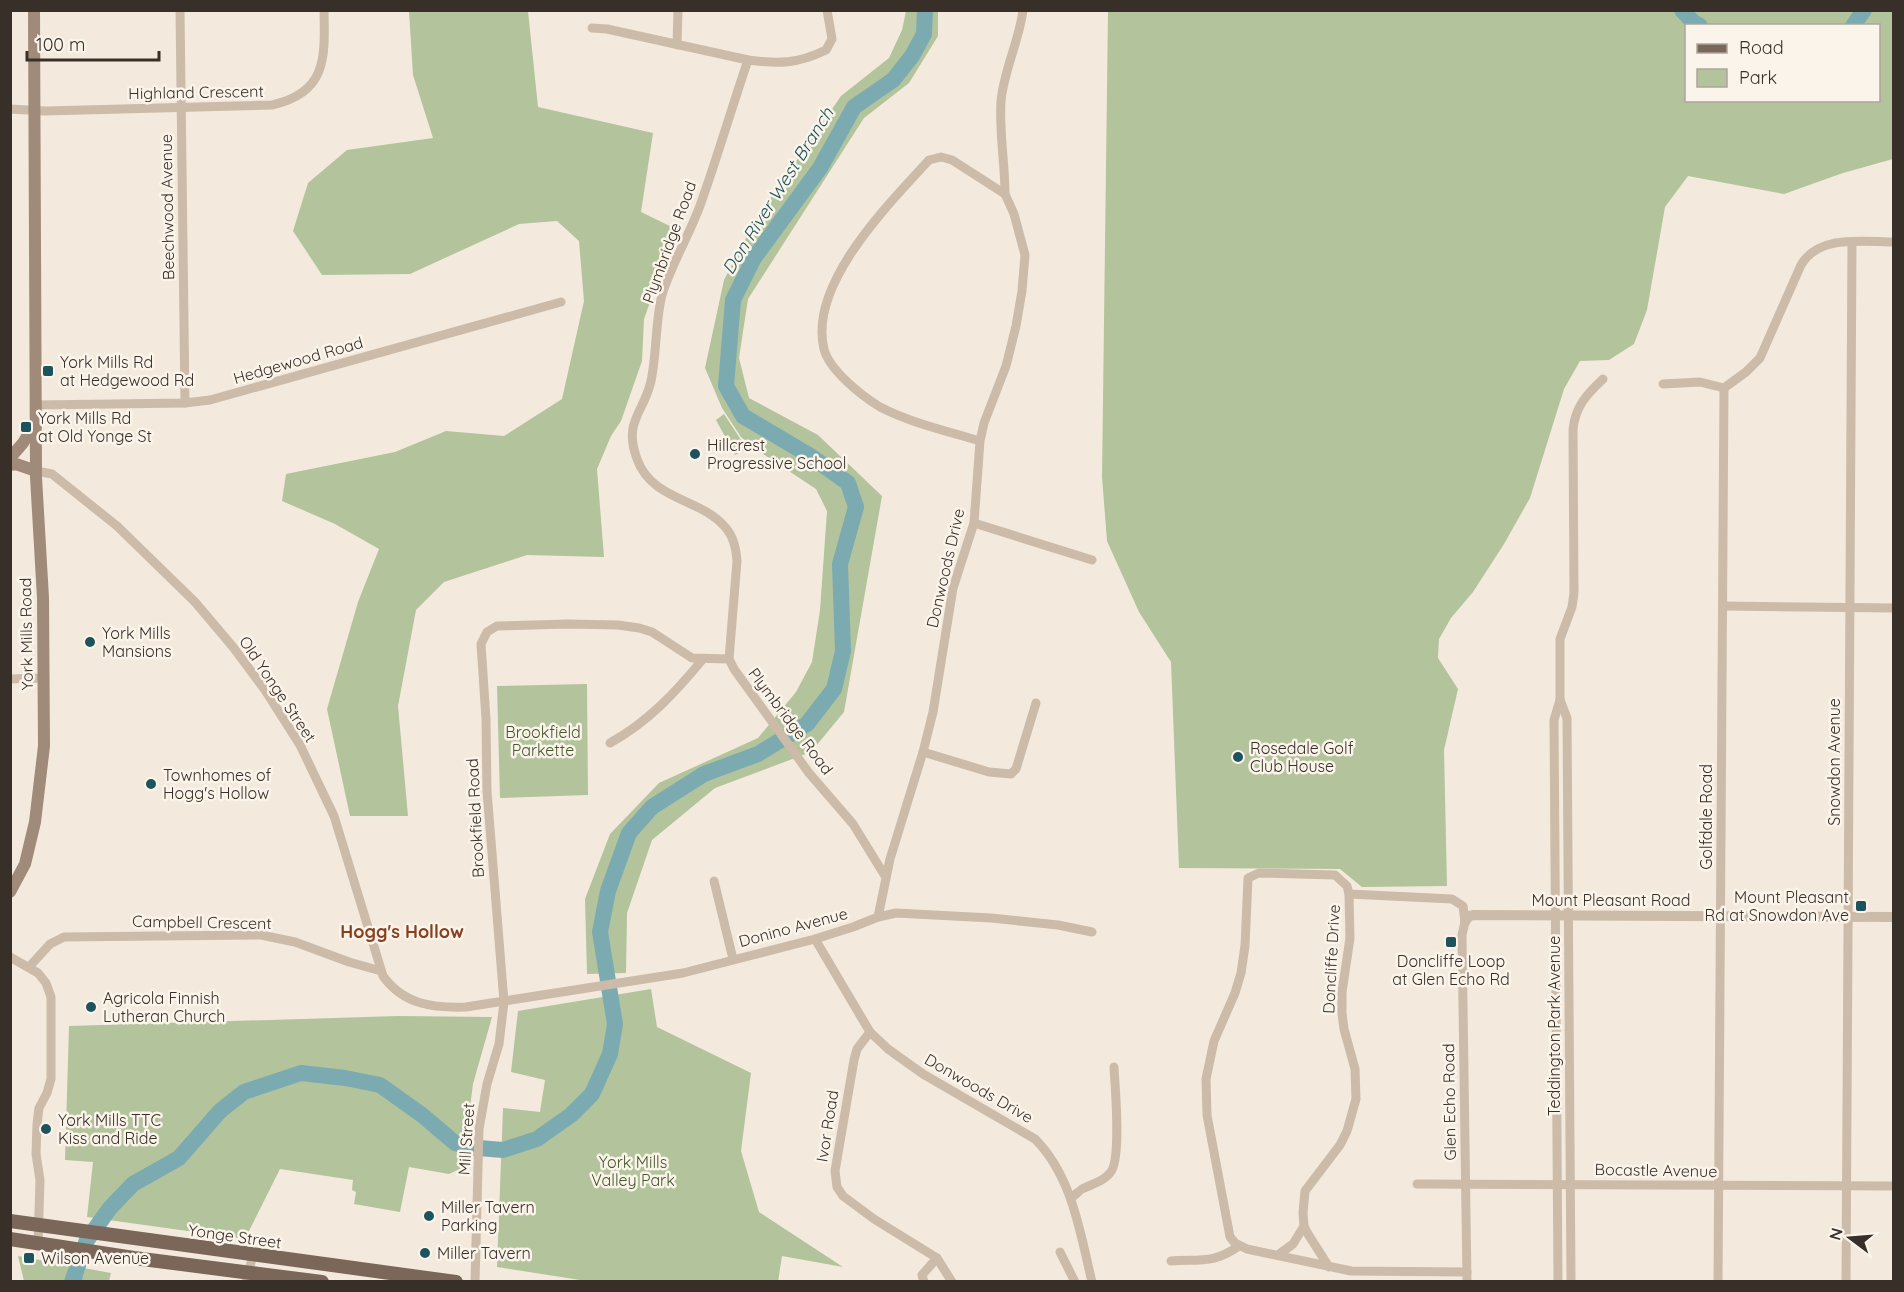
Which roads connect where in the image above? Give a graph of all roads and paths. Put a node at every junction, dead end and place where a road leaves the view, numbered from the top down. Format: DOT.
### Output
graph roads {
  1 [pos="34,10"];
  2 [pos="180,10"];
  3 [pos="324,10"];
  4 [pos="678,10"];
  5 [pos="827,10"];
  6 [pos="1023,10"];
  7 [pos="592,28"];
  8 [pos="677,45"];
  9 [pos="748,60"];
  10 [pos="180,107"];
  11 [pos="10,109"];
  12 [pos="34,110"];
  13 [pos="1005,194"];
  14 [pos="1852,242"];
  15 [pos="1893,242"];
  16 [pos="561,302"];
  17 [pos="1603,379"];
  18 [pos="1663,384"];
  19 [pos="1724,388"];
  20 [pos="185,403"];
  21 [pos="36,405"];
  22 [pos="35,422"];
  23 [pos="980,441"];
  24 [pos="10,458"];
  25 [pos="10,465"];
  26 [pos="10,471"];
  27 [pos="36,474"];
  28 [pos="974,523"];
  29 [pos="1092,560"];
  30 [pos="1723,606"];
  31 [pos="1850,608"];
  32 [pos="1893,608"];
  33 [pos="703,659"];
  34 [pos="729,659"];
  35 [pos="44,678"];
  36 [pos="10,679"];
  37 [pos="1560,700"];
  38 [pos="1036,703"];
  39 [pos="609,743"];
  40 [pos="923,752"];
  41 [pos="885,876"];
  42 [pos="714,881"];
  43 [pos="10,892"];
  44 [pos="1349,894"];
  45 [pos="1720,915"];
  46 [pos="1555,916"];
  47 [pos="1568,916"];
  48 [pos="878,917"];
  49 [pos="1848,917"];
  50 [pos="1893,917"];
  51 [pos="1465,922"];
  52 [pos="1092,932"];
  53 [pos="815,939"];
  54 [pos="10,957"];
  55 [pos="733,959"];
  56 [pos="29,967"];
  57 [pos="381,971"];
  58 [pos="504,1002"];
  59 [pos="870,1032"];
  60 [pos="1114,1067"];
  61 [pos="1417,1184"];
  62 [pos="1465,1184"];
  63 [pos="1557,1184"];
  64 [pos="1570,1184"];
  65 [pos="1719,1186"];
  66 [pos="1847,1186"];
  67 [pos="1893,1186"];
  68 [pos="1071,1198"];
  69 [pos="10,1221"];
  70 [pos="39,1225"];
  71 [pos="1304,1226"];
  72 [pos="10,1239"];
  73 [pos="38,1243"];
  74 [pos="1239,1246"];
  75 [pos="1060,1251"];
  76 [pos="253,1255"];
  77 [pos="1278,1255"];
  78 [pos="937,1258"];
  79 [pos="1171,1261"];
  80 [pos="1329,1267"];
  81 [pos="247,1277"];
  82 [pos="1467,1277"];
  83 [pos="322,1281"];
  84 [pos="456,1281"];
  85 [pos="475,1281"];
  86 [pos="924,1281"];
  87 [pos="952,1281"];
  88 [pos="1075,1281"];
  89 [pos="1092,1281"];
  90 [pos="1558,1281"];
  91 [pos="1571,1281"];
  92 [pos="1718,1281"];
  93 [pos="1846,1281"];
  1 -- 12 [label="main road, York Mills Road"];
  2 -- 10 [label="street, Beechwood Avenue"];
  3 -- 10 [label="street, Highland Crescent"];
  4 -- 8 [label="street"];
  5 -- 9 [label="street"];
  6 -- 13 [label="street, Donwoods Drive"];
  7 -- 8 [label="street"];
  8 -- 9 [label="street"];
  9 -- 34 [label="street, Plymbridge Road"];
  10 -- 12 [label="street, Highland Crescent"];
  10 -- 20 [label="street, Beechwood Avenue"];
  11 -- 12 [label="street, Highland Crescent"];
  12 -- 21 [label="main road, York Mills Road"];
  13 -- 23 [label="street, Donwoods Drive"];
  13 -- 23 [label="street"];
  14 -- 15 [label="street"];
  14 -- 19 [label="street"];
  14 -- 31 [label="street, Snowdon Avenue"];
  16 -- 20 [label="street, Hedgewood Road"];
  17 -- 37 [label="street, Teddington Park Avenue"];
  18 -- 19 [label="street"];
  19 -- 30 [label="street, Golfdale Road"];
  20 -- 21 [label="street, Hedgewood Road"];
  21 -- 22 [label="main road, York Mills Road"];
  22 -- 24 [label="main road"];
  22 -- 27 [label="main road, York Mills Road"];
  23 -- 28 [label="street, Donwoods Drive"];
  25 -- 27 [label="main road"];
  26 -- 27 [label="main road"];
  27 -- 35 [label="main road, York Mills Road"];
  27 -- 57 [label="street, Old Yonge Street"];
  28 -- 29 [label="street"];
  28 -- 40 [label="street, Donwoods Drive"];
  30 -- 31 [label="street"];
  30 -- 45 [label="street, Golfdale Road"];
  31 -- 32 [label="street"];
  31 -- 49 [label="street, Snowdon Avenue"];
  33 -- 34 [label="street"];
  33 -- 39 [label="street"];
  33 -- 58 [label="street, Brookfield Road"];
  34 -- 41 [label="street, Plymbridge Road"];
  35 -- 36 [label="street"];
  35 -- 43 [label="main road, York Mills Road"];
  37 -- 46 [label="street, Teddington Park Avenue"];
  37 -- 47 [label="street, Teddington Park Avenue"];
  38 -- 40 [label="street"];
  40 -- 41 [label="street, Donwoods Drive"];
  41 -- 48 [label="street, Donwoods Drive"];
  42 -- 55 [label="street"];
  44 -- 51 [label="street"];
  44 -- 71 [label="street, Doncliffe Drive"];
  44 -- 74 [label="street"];
  45 -- 47 [label="street, Mount Pleasant Road"];
  45 -- 49 [label="street, Mount Pleasant Road"];
  45 -- 65 [label="street, Golfdale Road"];
  46 -- 47 [label="street, Mount Pleasant Road"];
  46 -- 51 [label="street, Mount Pleasant Road"];
  46 -- 63 [label="street, Teddington Park Avenue"];
  47 -- 64 [label="street, Teddington Park Avenue"];
  48 -- 52 [label="street, Donino Avenue"];
  48 -- 53 [label="street, Donino Avenue"];
  49 -- 50 [label="street, Mount Pleasant Road"];
  49 -- 66 [label="street, Snowdon Avenue"];
  51 -- 62 [label="street, Glen Echo Road"];
  53 -- 55 [label="street, Donino Avenue"];
  53 -- 59 [label="street, Donwoods Drive"];
  54 -- 56 [label="street"];
  55 -- 58 [label="street, Donino Avenue"];
  56 -- 57 [label="street, Campbell Crescent"];
  56 -- 70 [label="street"];
  57 -- 58 [label="street, Old Yonge Street"];
  58 -- 85 [label="street, Mill Street"];
  59 -- 68 [label="street, Donwoods Drive"];
  59 -- 78 [label="street, Ivor Road"];
  60 -- 68 [label="street"];
  61 -- 62 [label="street, Bocastle Avenue"];
  62 -- 63 [label="street, Bocastle Avenue"];
  62 -- 82 [label="street, Glen Echo Road"];
  63 -- 64 [label="street, Bocastle Avenue"];
  63 -- 90 [label="street, Teddington Park Avenue"];
  64 -- 65 [label="street, Bocastle Avenue"];
  64 -- 91 [label="street, Teddington Park Avenue"];
  65 -- 66 [label="street, Bocastle Avenue"];
  65 -- 92 [label="street, Golfdale Road"];
  66 -- 67 [label="street, Bocastle Avenue"];
  66 -- 93 [label="street, Snowdon Avenue"];
  68 -- 89 [label="street, Donwoods Drive"];
  69 -- 70 [label="main road, Yonge Street"];
  70 -- 73 [label="street"];
  70 -- 76 [label="main road, Yonge Street"];
  71 -- 77 [label="street"];
  71 -- 80 [label="street"];
  72 -- 73 [label="main road, Yonge Street"];
  73 -- 81 [label="main road, Yonge Street"];
  74 -- 77 [label="street"];
  74 -- 79 [label="street"];
  75 -- 88 [label="street"];
  76 -- 81 [label="street"];
  76 -- 84 [label="main road, Yonge Street"];
  77 -- 80 [label="street"];
  78 -- 86 [label="street"];
  78 -- 87 [label="street, Ivor Road"];
  80 -- 82 [label="street"];
  81 -- 83 [label="main road, Yonge Street"];
}
